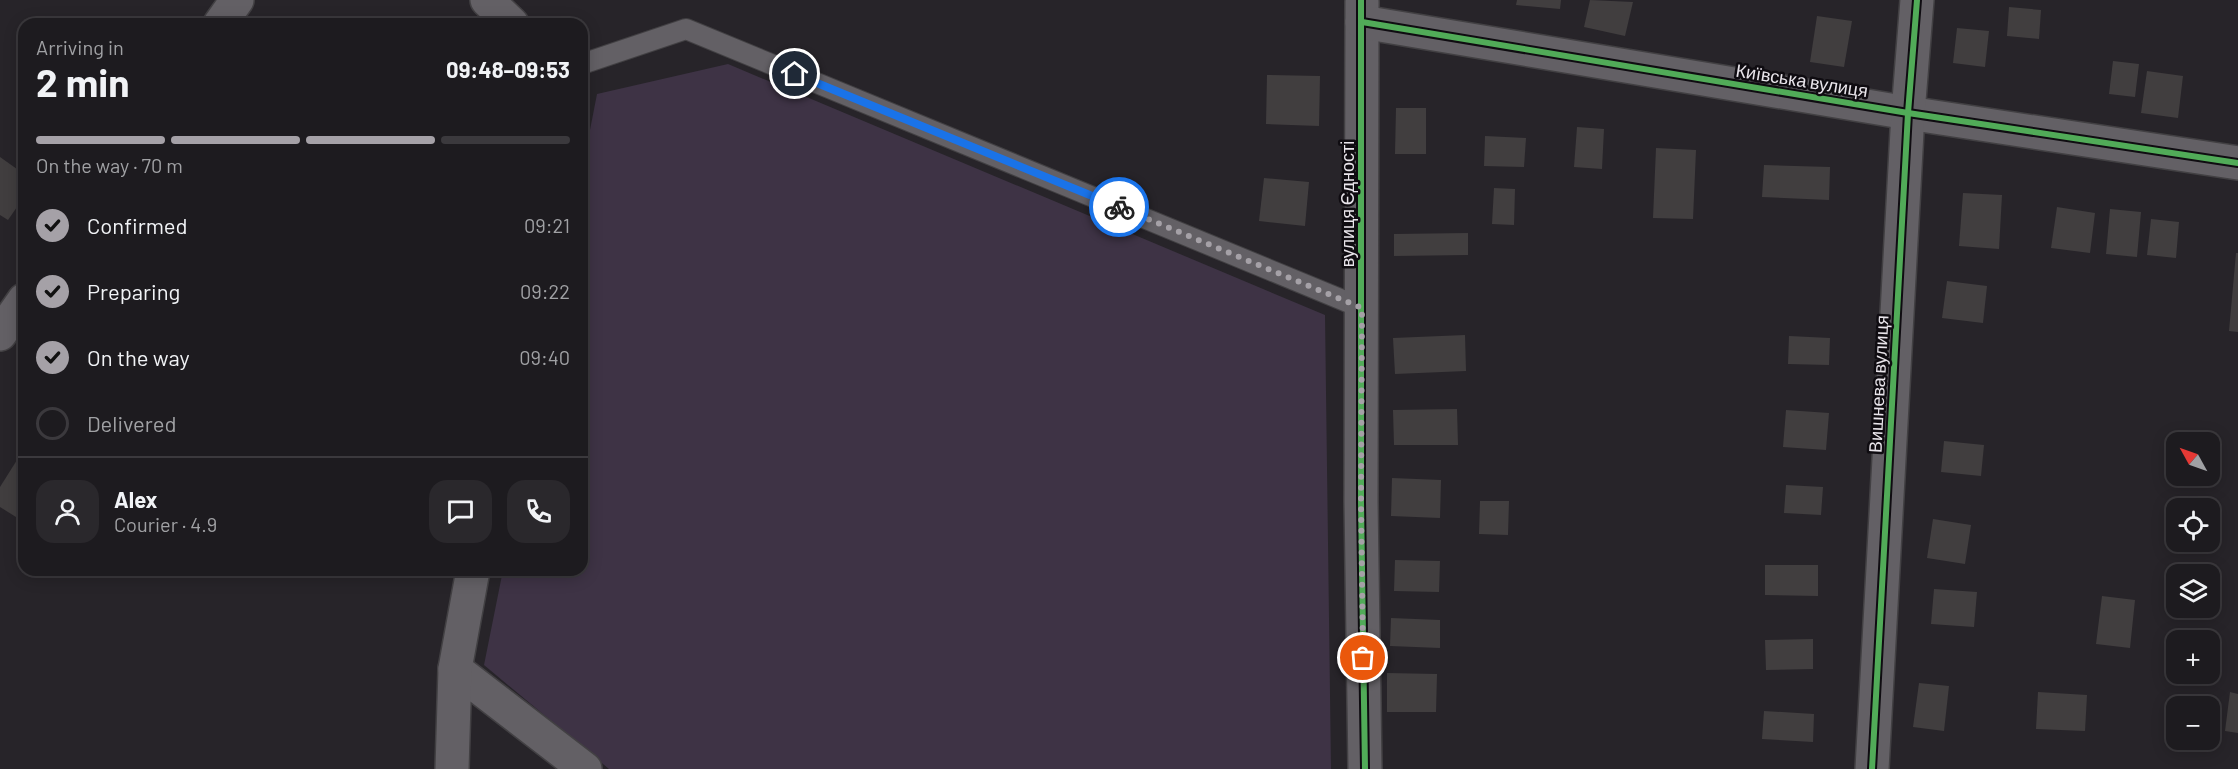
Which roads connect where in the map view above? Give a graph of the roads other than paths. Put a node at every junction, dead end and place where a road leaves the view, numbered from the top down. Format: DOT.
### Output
graph roads {
  1 [pos="237,0"];
  2 [pos="488,0"];
  3 [pos="1917,0"];
  4 [pos="1362,11"];
  5 [pos="224,18"];
  6 [pos="506,18"];
  7 [pos="588,61"];
  8 [pos="1908,113"];
  9 [pos="2238,163"];
  10 [pos="18,308"];
  11 [pos="1362,308"];
  12 [pos="0,334"];
  13 [pos="471,576"];
  14 [pos="455,669"];
  15 [pos="452,769"];
  16 [pos="585,769"];
  17 [pos="1365,769"];
  18 [pos="1872,769"];
  1 -- 5 [label="street"];
  2 -- 6 [label="street"];
  3 -- 8 [label="street, Вишнева вулиця"];
  4 -- 8 [label="street, Київська вулиця"];
  4 -- 11 [label="street, вулиця Єдності"];
  7 -- 11 [label="lane"];
  8 -- 9 [label="street, Київська вулиця"];
  8 -- 18 [label="street, Вишнева вулиця"];
  10 -- 12 [label="street"];
  11 -- 17 [label="street, вулиця Єдності"];
  13 -- 14 [label="street"];
  14 -- 15 [label="street"];
  14 -- 16 [label="street"];
}
